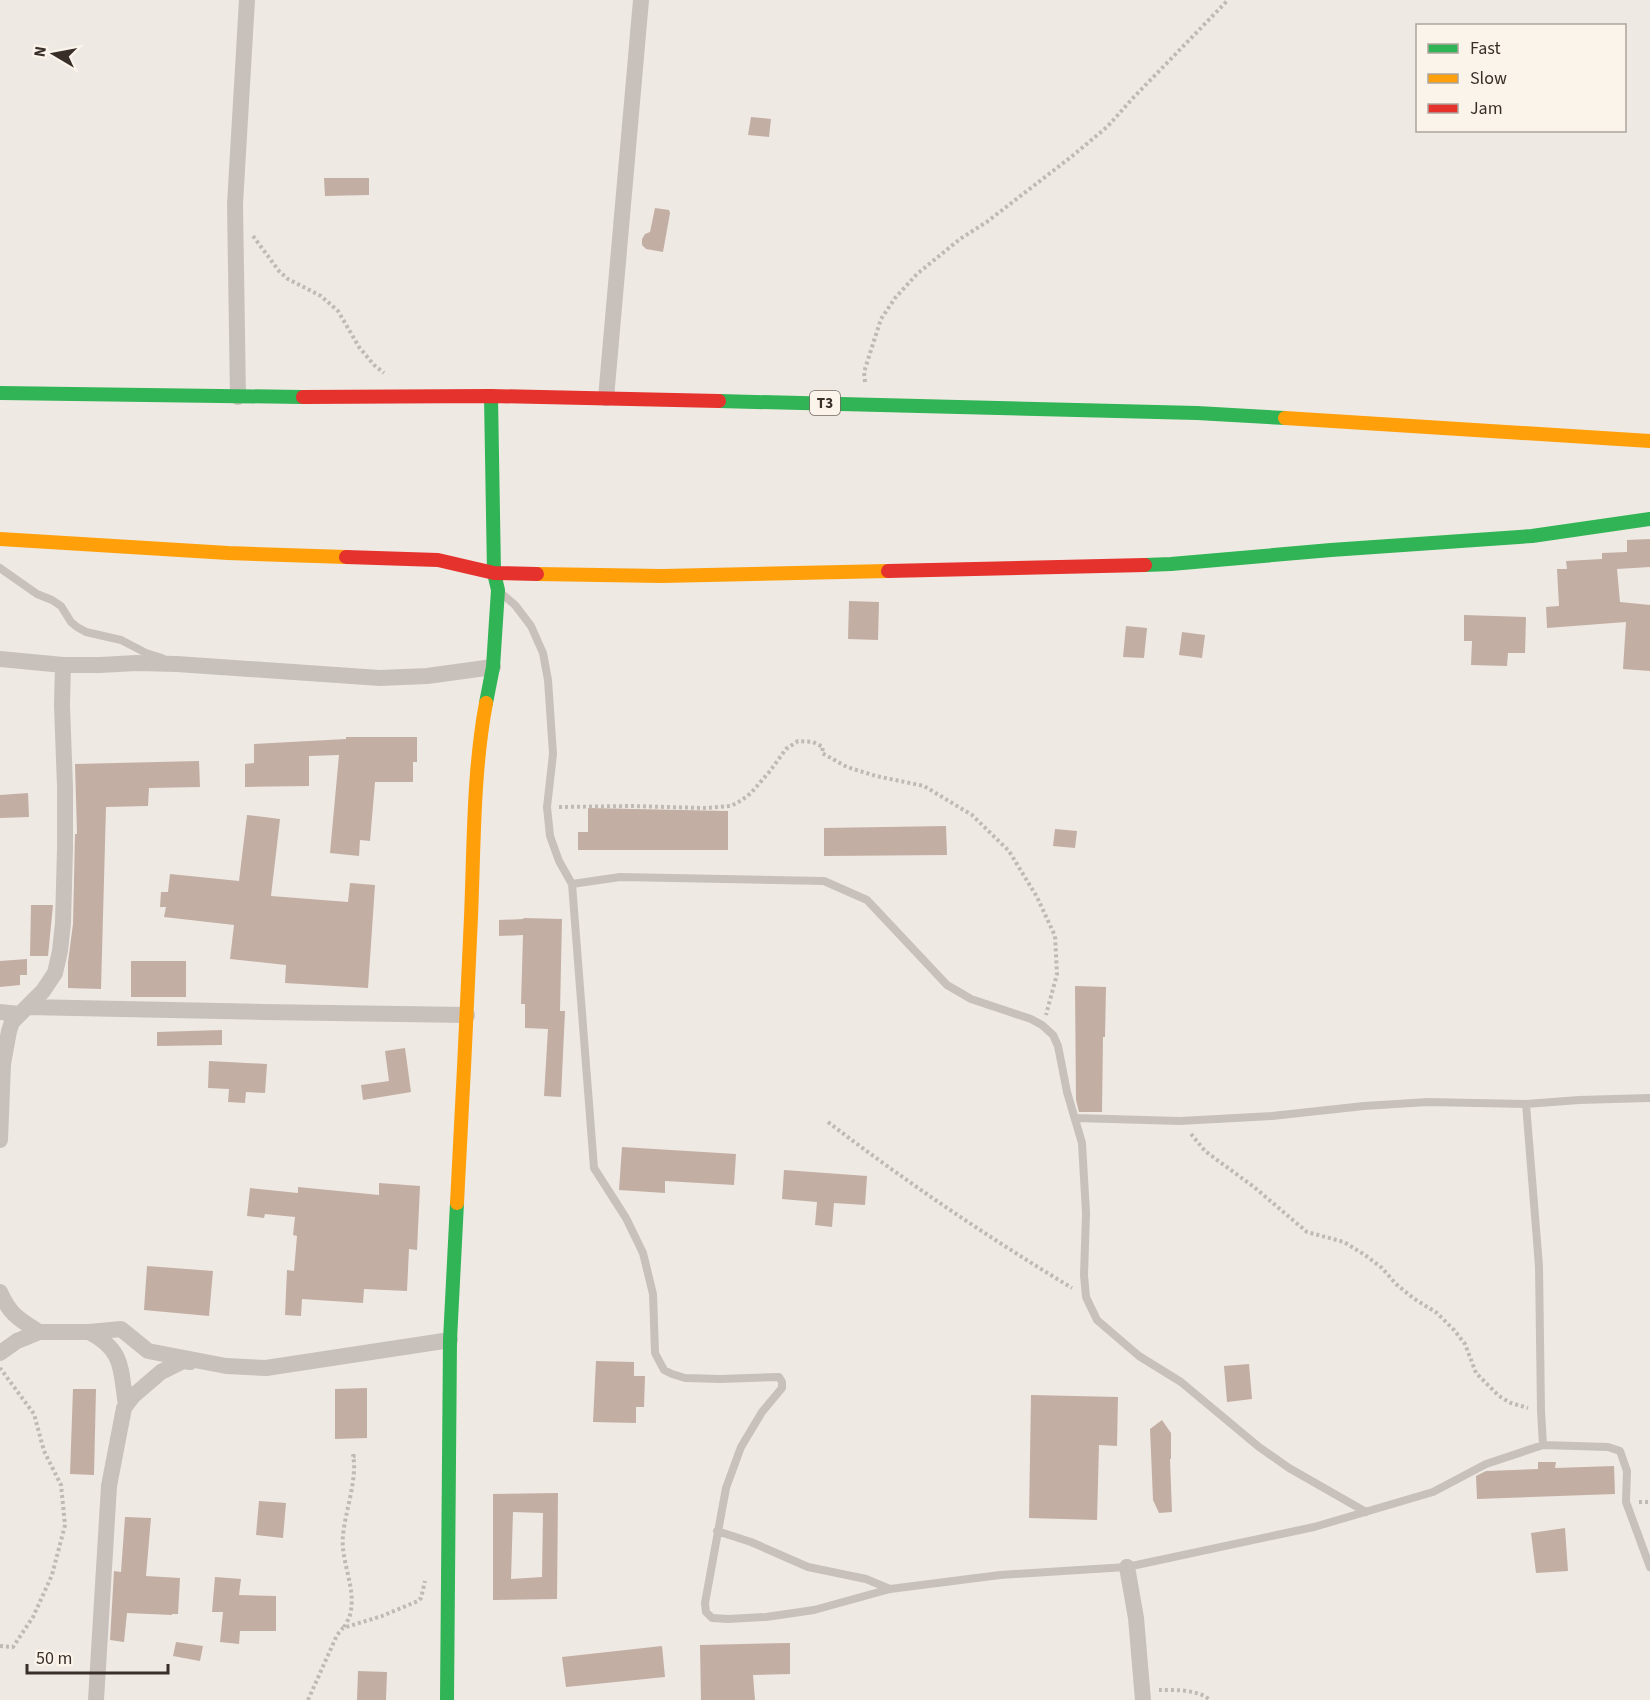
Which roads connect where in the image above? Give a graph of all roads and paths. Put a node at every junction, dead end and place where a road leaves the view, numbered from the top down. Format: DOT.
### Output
graph roads {
  1 [pos="247,0"];
  2 [pos="641,0"];
  3 [pos="1228,0"];
  4 [pos="250,232"];
  5 [pos="392,379"];
  6 [pos="0,393"];
  7 [pos="492,396"];
  8 [pos="238,397"];
  9 [pos="606,398"];
  10 [pos="867,404"];
  11 [pos="1650,441"];
  12 [pos="1650,519"];
  13 [pos="0,539"];
  14 [pos="0,568"];
  15 [pos="494,573"];
  16 [pos="498,590"];
  17 [pos="0,659"];
  18 [pos="177,664"];
  19 [pos="63,665"];
  20 [pos="493,667"];
  21 [pos="547,807"];
  22 [pos="572,884"];
  23 [pos="23,1010"];
  24 [pos="0,1012"];
  25 [pos="467,1015"];
  26 [pos="1042,1025"];
  27 [pos="1650,1098"];
  28 [pos="1526,1104"];
  29 [pos="1075,1118"];
  30 [pos="1180,1121"];
  31 [pos="828,1122"];
  32 [pos="0,1140"];
  33 [pos="0,1292"];
  34 [pos="1086,1297"];
  35 [pos="39,1332"];
  36 [pos="89,1332"];
  37 [pos="450,1340"];
  38 [pos="0,1353"];
  39 [pos="226,1366"];
  40 [pos="0,1368"];
  41 [pos="126,1405"];
  42 [pos="1541,1412"];
  43 [pos="1543,1445"];
  44 [pos="356,1456"];
  45 [pos="1366,1512"];
  46 [pos="717,1531"];
  47 [pos="1127,1567"];
  48 [pos="1650,1567"];
  49 [pos="426,1575"];
  50 [pos="890,1589"];
  51 [pos="343,1628"];
  52 [pos="0,1646"];
  53 [pos="1143,1695"];
  54 [pos="96,1700"];
  55 [pos="308,1700"];
  56 [pos="447,1700"];
  57 [pos="1210,1700"];
  1 -- 8 [label="street"];
  2 -- 9 [label="street"];
  3 -- 10 [label="path"];
  4 -- 5 [label="path"];
  6 -- 8 [label="main road, T3"];
  7 -- 8 [label="main road, T3"];
  7 -- 9 [label="main road, T3"];
  7 -- 15 [label="main road"];
  9 -- 10 [label="main road, T3"];
  10 -- 11 [label="main road, T3"];
  12 -- 15 [label="main road"];
  13 -- 15 [label="main road"];
  14 -- 18 [label="lane"];
  15 -- 16 [label="main road"];
  16 -- 20 [label="main road"];
  16 -- 21 [label="lane"];
  17 -- 19 [label="street"];
  18 -- 19 [label="street"];
  18 -- 20 [label="street"];
  19 -- 23 [label="street"];
  20 -- 25 [label="main road"];
  21 -- 22 [label="lane"];
  21 -- 26 [label="path"];
  22 -- 26 [label="lane"];
  22 -- 46 [label="lane"];
  23 -- 24 [label="street"];
  23 -- 25 [label="street"];
  23 -- 32 [label="street"];
  25 -- 37 [label="main road"];
  26 -- 29 [label="lane"];
  27 -- 28 [label="lane"];
  28 -- 30 [label="lane"];
  28 -- 42 [label="lane"];
  29 -- 30 [label="lane"];
  29 -- 34 [label="lane"];
  30 -- 42 [label="path"];
  31 -- 34 [label="path"];
  33 -- 35 [label="street"];
  34 -- 45 [label="lane"];
  35 -- 36 [label="street"];
  35 -- 38 [label="street"];
  36 -- 39 [label="street"];
  36 -- 41 [label="street"];
  37 -- 39 [label="street"];
  37 -- 56 [label="main road"];
  39 -- 41 [label="street"];
  40 -- 52 [label="path"];
  41 -- 54 [label="street"];
  42 -- 43 [label="lane"];
  43 -- 45 [label="lane"];
  43 -- 48 [label="lane"];
  44 -- 51 [label="path"];
  45 -- 47 [label="lane"];
  46 -- 50 [label="lane"];
  46 -- 50 [label="lane"];
  47 -- 50 [label="lane"];
  47 -- 53 [label="street"];
  49 -- 51 [label="path"];
  51 -- 55 [label="path"];
  53 -- 57 [label="path"];
}
